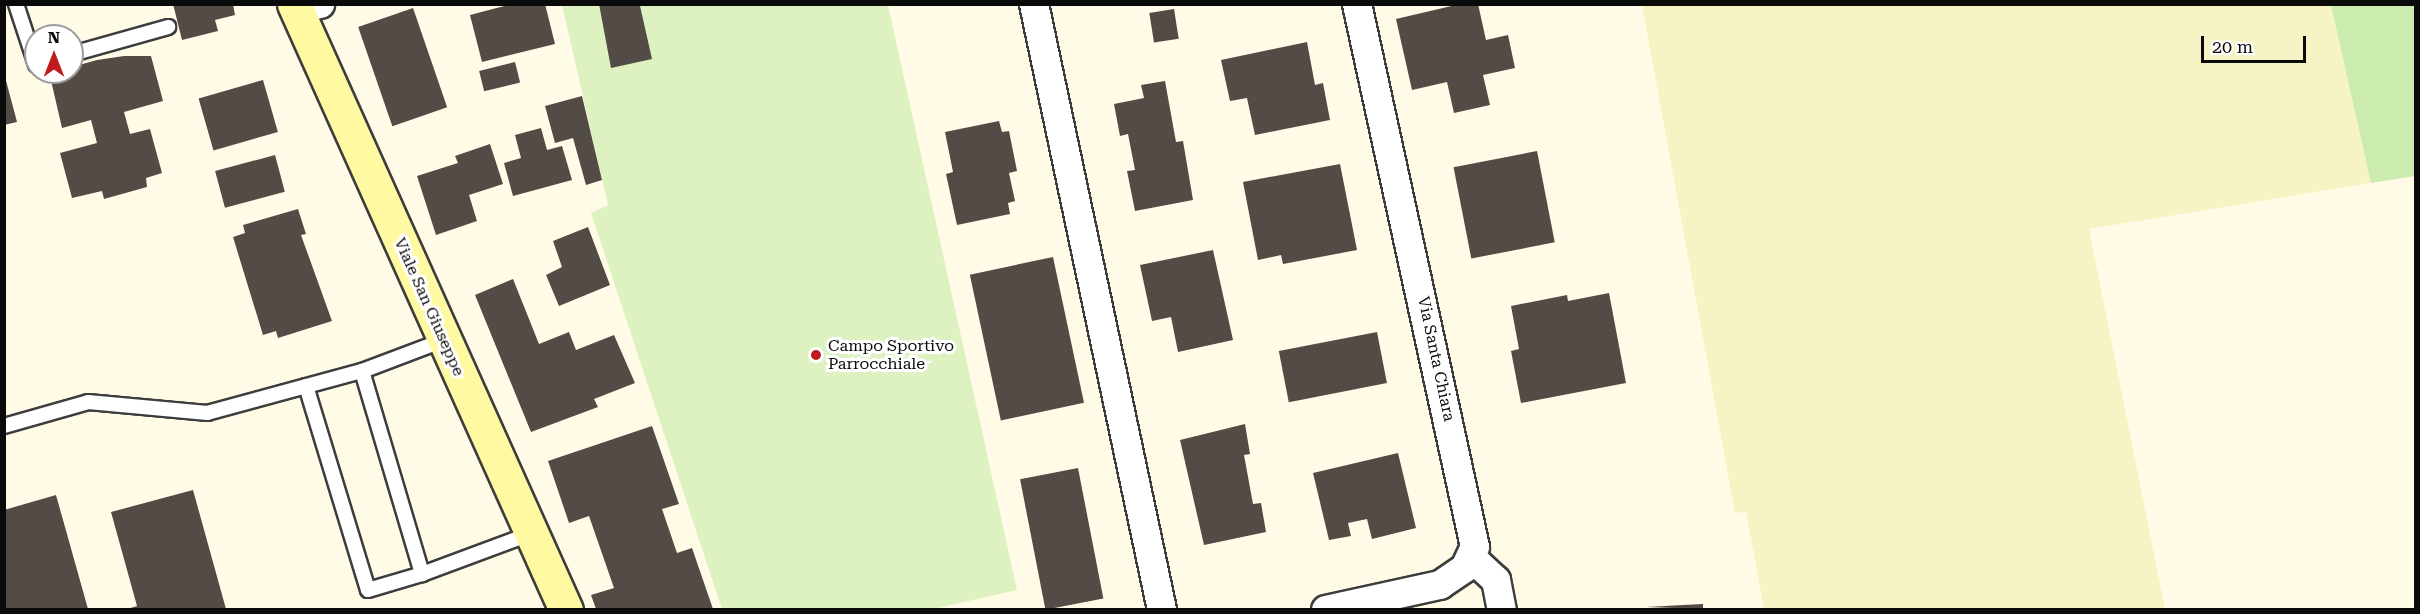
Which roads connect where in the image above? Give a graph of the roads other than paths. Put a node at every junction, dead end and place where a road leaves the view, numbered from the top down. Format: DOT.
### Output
graph roads {
  1 [pos="16,4"];
  2 [pos="1034,4"];
  3 [pos="1357,4"];
  4 [pos="303,6"];
  5 [pos="168,27"];
  6 [pos="24,28"];
  7 [pos="84,51"];
  8 [pos="444,340"];
  9 [pos="362,371"];
  10 [pos="306,386"];
  11 [pos="4,426"];
  12 [pos="532,533"];
  13 [pos="1472,558"];
  14 [pos="422,574"];
  15 [pos="566,609"];
  16 [pos="1162,609"];
  17 [pos="1326,609"];
  18 [pos="1503,609"];
  1 -- 6 [label="lane"];
  2 -- 16 [label="street"];
  3 -- 13 [label="street, Via Santa Chiara"];
  4 -- 8 [label="main road, Viale San Giuseppe"];
  5 -- 7 [label="lane"];
  8 -- 9 [label="lane"];
  8 -- 12 [label="main road, Viale San Giuseppe"];
  9 -- 10 [label="lane"];
  9 -- 14 [label="lane"];
  10 -- 11 [label="lane"];
  10 -- 14 [label="lane"];
  12 -- 14 [label="lane"];
  12 -- 15 [label="main road, Viale San Giuseppe"];
  13 -- 17 [label="street"];
  13 -- 18 [label="street"];
}
